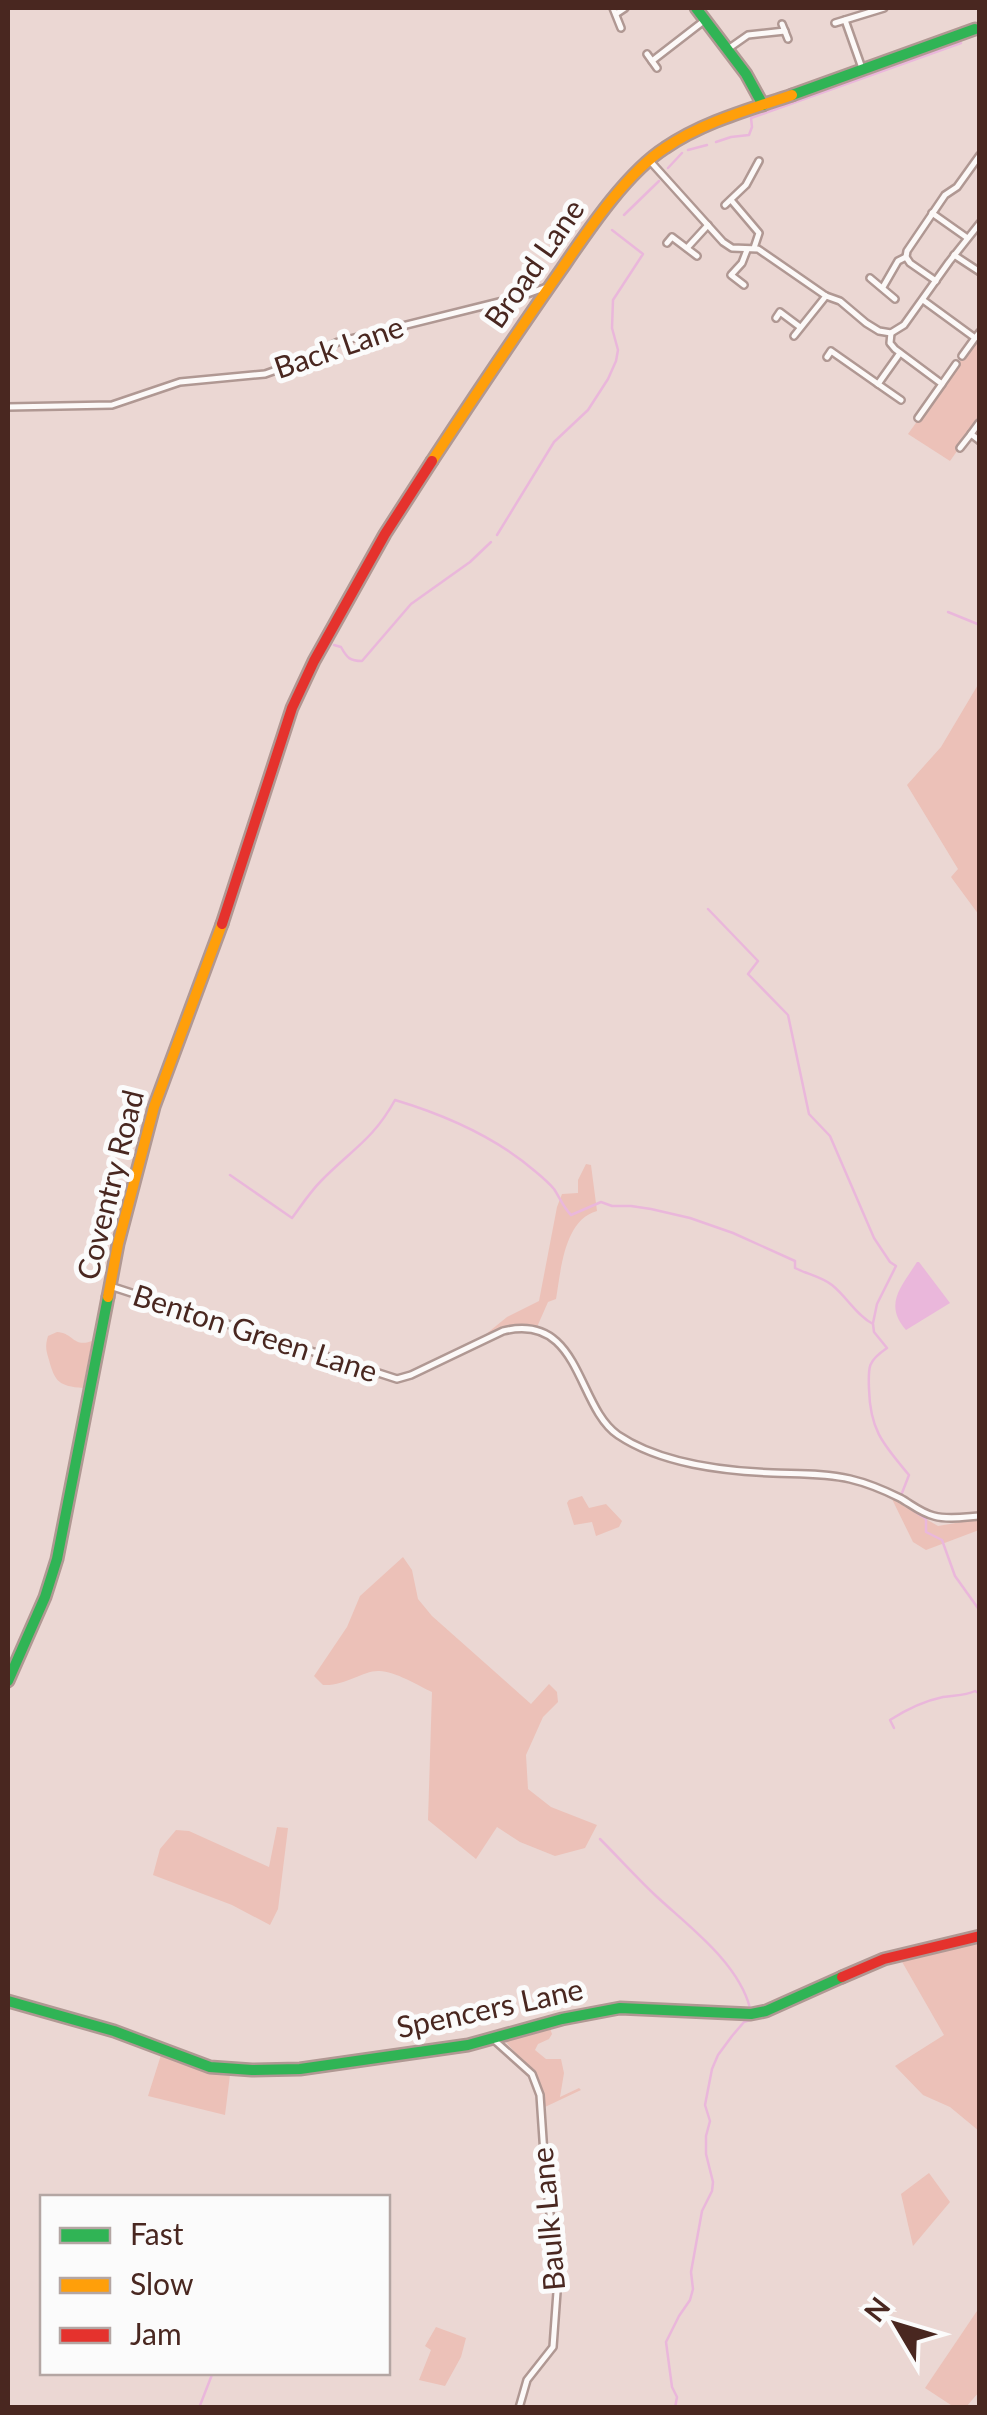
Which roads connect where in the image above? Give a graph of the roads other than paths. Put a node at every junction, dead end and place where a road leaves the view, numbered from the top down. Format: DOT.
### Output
graph roads {
  1 [pos="624,8"];
  2 [pos="696,8"];
  3 [pos="884,8"];
  4 [pos="614,11"];
  5 [pos="705,20"];
  6 [pos="844,20"];
  7 [pos="835,23"];
  8 [pos="782,24"];
  9 [pos="621,28"];
  10 [pos="978,28"];
  11 [pos="785,31"];
  12 [pos="788,40"];
  13 [pos="728,49"];
  14 [pos="647,54"];
  15 [pos="652,62"];
  16 [pos="658,68"];
  17 [pos="862,71"];
  18 [pos="763,105"];
  19 [pos="980,155"];
  20 [pos="650,160"];
  21 [pos="759,160"];
  22 [pos="755,169"];
  23 [pos="762,174"];
  24 [pos="932,213"];
  25 [pos="980,224"];
  26 [pos="708,225"];
  27 [pos="967,238"];
  28 [pos="667,243"];
  29 [pos="687,248"];
  30 [pos="750,249"];
  31 [pos="954,255"];
  32 [pos="697,256"];
  33 [pos="906,257"];
  34 [pos="980,272"];
  35 [pos="870,278"];
  36 [pos="936,281"];
  37 [pos="744,285"];
  38 [pos="550,286"];
  39 [pos="883,287"];
  40 [pos="826,296"];
  41 [pos="894,299"];
  42 [pos="923,300"];
  43 [pos="780,312"];
  44 [pos="801,327"];
  45 [pos="891,333"];
  46 [pos="977,335"];
  47 [pos="794,336"];
  48 [pos="831,351"];
  49 [pos="900,353"];
  50 [pos="962,356"];
  51 [pos="956,364"];
  52 [pos="878,384"];
  53 [pos="942,384"];
  54 [pos="901,400"];
  55 [pos="8,406"];
  56 [pos="918,418"];
  57 [pos="980,423"];
  58 [pos="971,434"];
  59 [pos="980,441"];
  60 [pos="960,448"];
  61 [pos="292,708"];
  62 [pos="110,1286"];
  63 [pos="980,1516"];
  64 [pos="8,1681"];
  65 [pos="980,1936"];
  66 [pos="8,2002"];
  67 [pos="493,2039"];
  68 [pos="520,2408"];
  1 -- 4 [label="street"];
  2 -- 5 [label="street"];
  3 -- 6 [label="street"];
  4 -- 9 [label="street"];
  5 -- 13 [label="street"];
  5 -- 15 [label="street"];
  6 -- 7 [label="street"];
  6 -- 17 [label="street"];
  8 -- 11 [label="street"];
  10 -- 17 [label="street, Broad Lane"];
  11 -- 12 [label="street"];
  11 -- 13 [label="street"];
  13 -- 18 [label="street"];
  14 -- 15 [label="street"];
  15 -- 16 [label="street"];
  17 -- 18 [label="street, Broad Lane"];
  18 -- 20 [label="street, Broad Lane"];
  19 -- 24 [label="street"];
  20 -- 26 [label="street"];
  20 -- 38 [label="street, Broad Lane"];
  21 -- 22 [label="street"];
  22 -- 23 [label="street"];
  22 -- 30 [label="street"];
  24 -- 27 [label="street"];
  24 -- 33 [label="street"];
  25 -- 27 [label="street"];
  26 -- 29 [label="street"];
  26 -- 30 [label="street"];
  27 -- 31 [label="street"];
  28 -- 29 [label="street"];
  29 -- 32 [label="street"];
  30 -- 37 [label="street"];
  30 -- 40 [label="street"];
  31 -- 34 [label="street"];
  31 -- 36 [label="street"];
  33 -- 36 [label="street"];
  33 -- 39 [label="street"];
  35 -- 39 [label="street"];
  36 -- 42 [label="street"];
  38 -- 55 [label="street, Back Lane"];
  38 -- 61 [label="street, Broad Lane"];
  39 -- 41 [label="street"];
  40 -- 44 [label="street"];
  40 -- 45 [label="street"];
  42 -- 45 [label="street"];
  42 -- 46 [label="street"];
  43 -- 44 [label="street"];
  44 -- 47 [label="street"];
  45 -- 49 [label="street"];
  46 -- 50 [label="street"];
  48 -- 52 [label="street"];
  49 -- 52 [label="street"];
  49 -- 53 [label="street"];
  51 -- 53 [label="street"];
  52 -- 54 [label="street"];
  53 -- 56 [label="street"];
  57 -- 58 [label="street"];
  58 -- 59 [label="street"];
  58 -- 60 [label="street"];
  61 -- 62 [label="street, Coventry Road"];
  62 -- 63 [label="street, Benton Green Lane"];
  62 -- 64 [label="street, Coventry Road"];
  65 -- 67 [label="street, Spencers Lane"];
  66 -- 67 [label="street, Spencers Lane"];
  67 -- 68 [label="street, Baulk Lane"];
}
